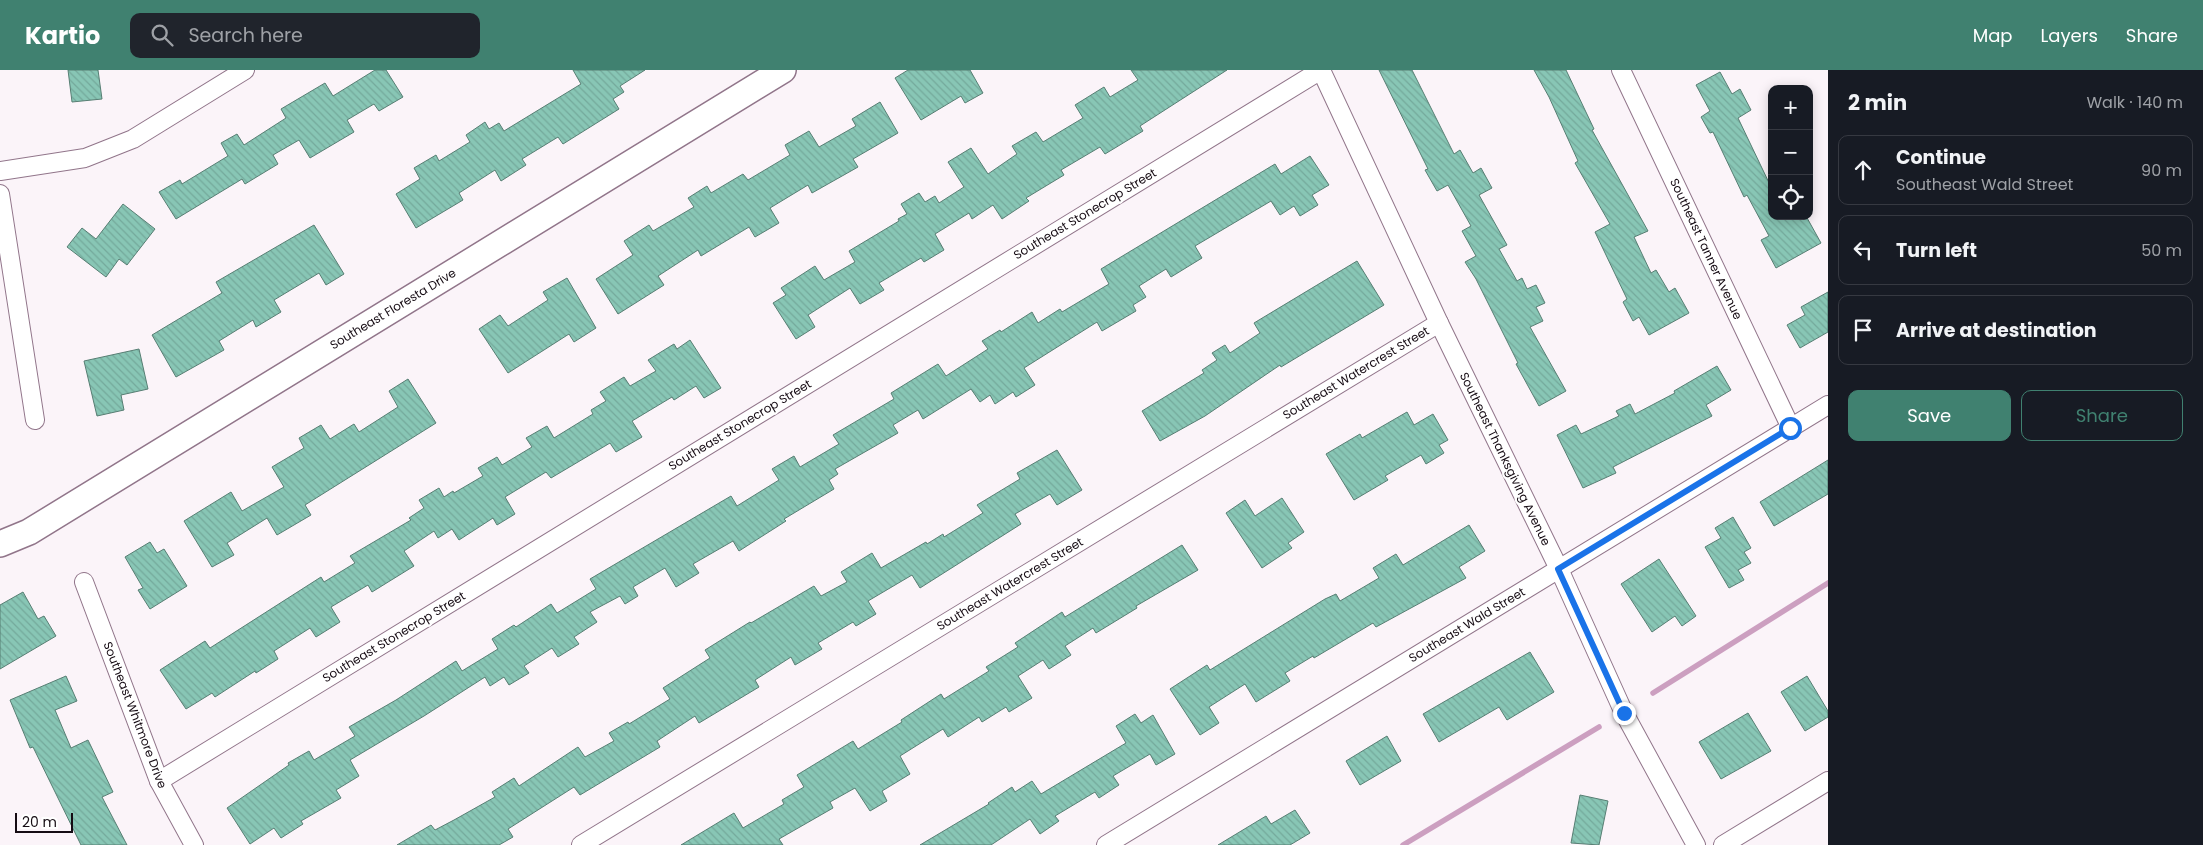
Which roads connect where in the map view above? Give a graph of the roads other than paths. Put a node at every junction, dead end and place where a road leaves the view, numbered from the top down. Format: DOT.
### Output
graph roads {
  1 [pos="245,70"];
  2 [pos="784,70"];
  3 [pos="1321,70"];
  4 [pos="1621,70"];
  5 [pos="0,171"];
  6 [pos="0,194"];
  7 [pos="1439,322"];
  8 [pos="1828,405"];
  9 [pos="35,420"];
  10 [pos="1790,428"];
  11 [pos="0,544"];
  12 [pos="1558,569"];
  13 [pos="84,582"];
  14 [pos="159,781"];
  15 [pos="1828,781"];
  16 [pos="194,845"];
  17 [pos="581,845"];
  18 [pos="1106,845"];
  19 [pos="1696,845"];
  20 [pos="1722,845"];
  1 -- 5 [label="street"];
  2 -- 11 [label="street, Southeast Floresta Drive"];
  3 -- 7 [label="street, Southeast Thanksgiving Avenue"];
  3 -- 14 [label="street, Southeast Stonecrop Street"];
  4 -- 10 [label="street, Southeast Tanner Avenue"];
  6 -- 9 [label="street"];
  7 -- 12 [label="street, Southeast Thanksgiving Avenue"];
  7 -- 17 [label="street, Southeast Watercrest Street"];
  8 -- 10 [label="street, Southeast Wald Street"];
  10 -- 12 [label="street, Southeast Wald Street"];
  12 -- 18 [label="street, Southeast Wald Street"];
  12 -- 19 [label="street, Southeast Thanksgiving Avenue"];
  13 -- 14 [label="street, Southeast Whitmore Drive"];
  14 -- 16 [label="street, Southeast Whitmore Drive"];
  15 -- 20 [label="street"];
}
